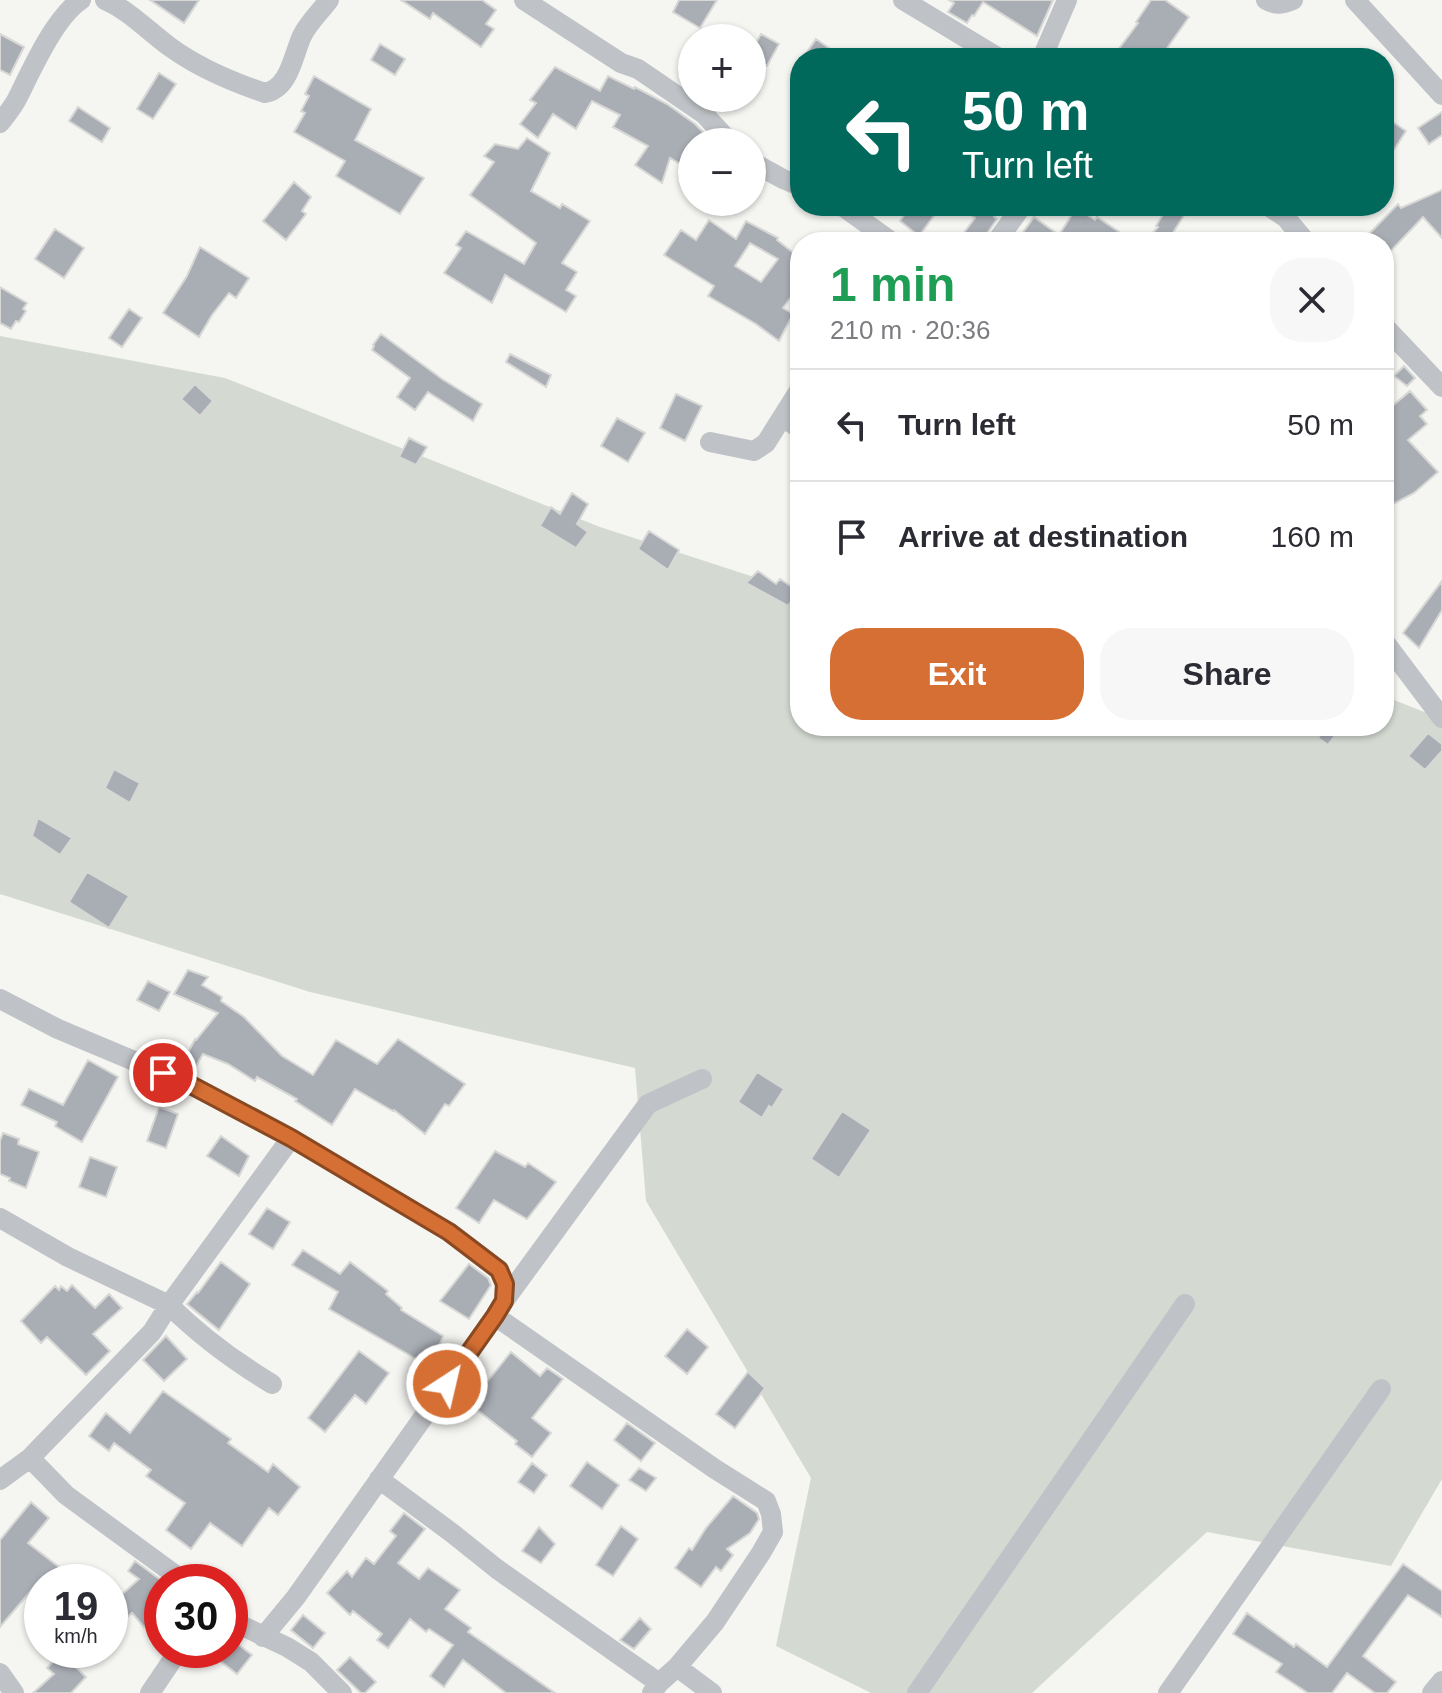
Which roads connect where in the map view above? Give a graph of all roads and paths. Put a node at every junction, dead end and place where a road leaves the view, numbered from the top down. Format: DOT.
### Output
graph roads {
  1 [pos="81,0"];
  2 [pos="105,0"];
  3 [pos="329,0"];
  4 [pos="524,0"];
  5 [pos="903,0"];
  6 [pos="1067,0"];
  7 [pos="1266,0"];
  8 [pos="1293,0"];
  9 [pos="1355,0"];
  10 [pos="982,48"];
  11 [pos="1046,48"];
  12 [pos="1442,95"];
  13 [pos="0,123"];
  14 [pos="717,128"];
  15 [pos="766,170"];
  16 [pos="790,182"];
  17 [pos="856,216"];
  18 [pos="1283,216"];
  19 [pos="877,232"];
  20 [pos="1298,232"];
  21 [pos="1394,337"];
  22 [pos="1442,387"];
  23 [pos="790,425"];
  24 [pos="710,442"];
  25 [pos="1394,654"];
  26 [pos="1442,718"];
  27 [pos="0,999"];
  28 [pos="702,1079"];
  29 [pos="291,1138"];
  30 [pos="0,1218"];
  31 [pos="1185,1304"];
  32 [pos="169,1305"];
  33 [pos="500,1308"];
  34 [pos="272,1384"];
  35 [pos="1381,1389"];
  36 [pos="30,1458"];
  37 [pos="379,1479"];
  38 [pos="0,1480"];
  39 [pos="160,1564"];
  40 [pos="248,1629"];
  41 [pos="263,1637"];
  42 [pos="677,1667"];
  43 [pos="167,1668"];
  44 [pos="0,1673"];
  45 [pos="1442,1681"];
  46 [pos="656,1688"];
  47 [pos="14,1693"];
  48 [pos="150,1693"];
  49 [pos="342,1693"];
  50 [pos="712,1693"];
  51 [pos="917,1693"];
  52 [pos="1168,1693"];
  53 [pos="1432,1693"];
  1 -- 13 [label="street"];
  2 -- 3 [label="street"];
  4 -- 14 [label="street"];
  5 -- 10 [label="street"];
  6 -- 11 [label="street"];
  7 -- 8 [label="street"];
  9 -- 12 [label="street"];
  15 -- 16 [label="street"];
  17 -- 19 [label="street"];
  18 -- 20 [label="street"];
  21 -- 22 [label="street"];
  23 -- 24 [label="street"];
  25 -- 26 [label="street"];
  27 -- 29 [label="street"];
  28 -- 33 [label="street"];
  29 -- 32 [label="street"];
  29 -- 33 [label="street"];
  30 -- 32 [label="street"];
  31 -- 51 [label="street"];
  32 -- 34 [label="street"];
  32 -- 36 [label="street"];
  33 -- 37 [label="street"];
  33 -- 42 [label="street"];
  35 -- 52 [label="street"];
  36 -- 38 [label="street"];
  36 -- 39 [label="street"];
  37 -- 41 [label="street"];
  37 -- 46 [label="street"];
  40 -- 41 [label="street"];
  41 -- 49 [label="street"];
  42 -- 46 [label="street"];
  42 -- 50 [label="street"];
  43 -- 48 [label="street"];
  44 -- 47 [label="street"];
  45 -- 53 [label="street"];
}
